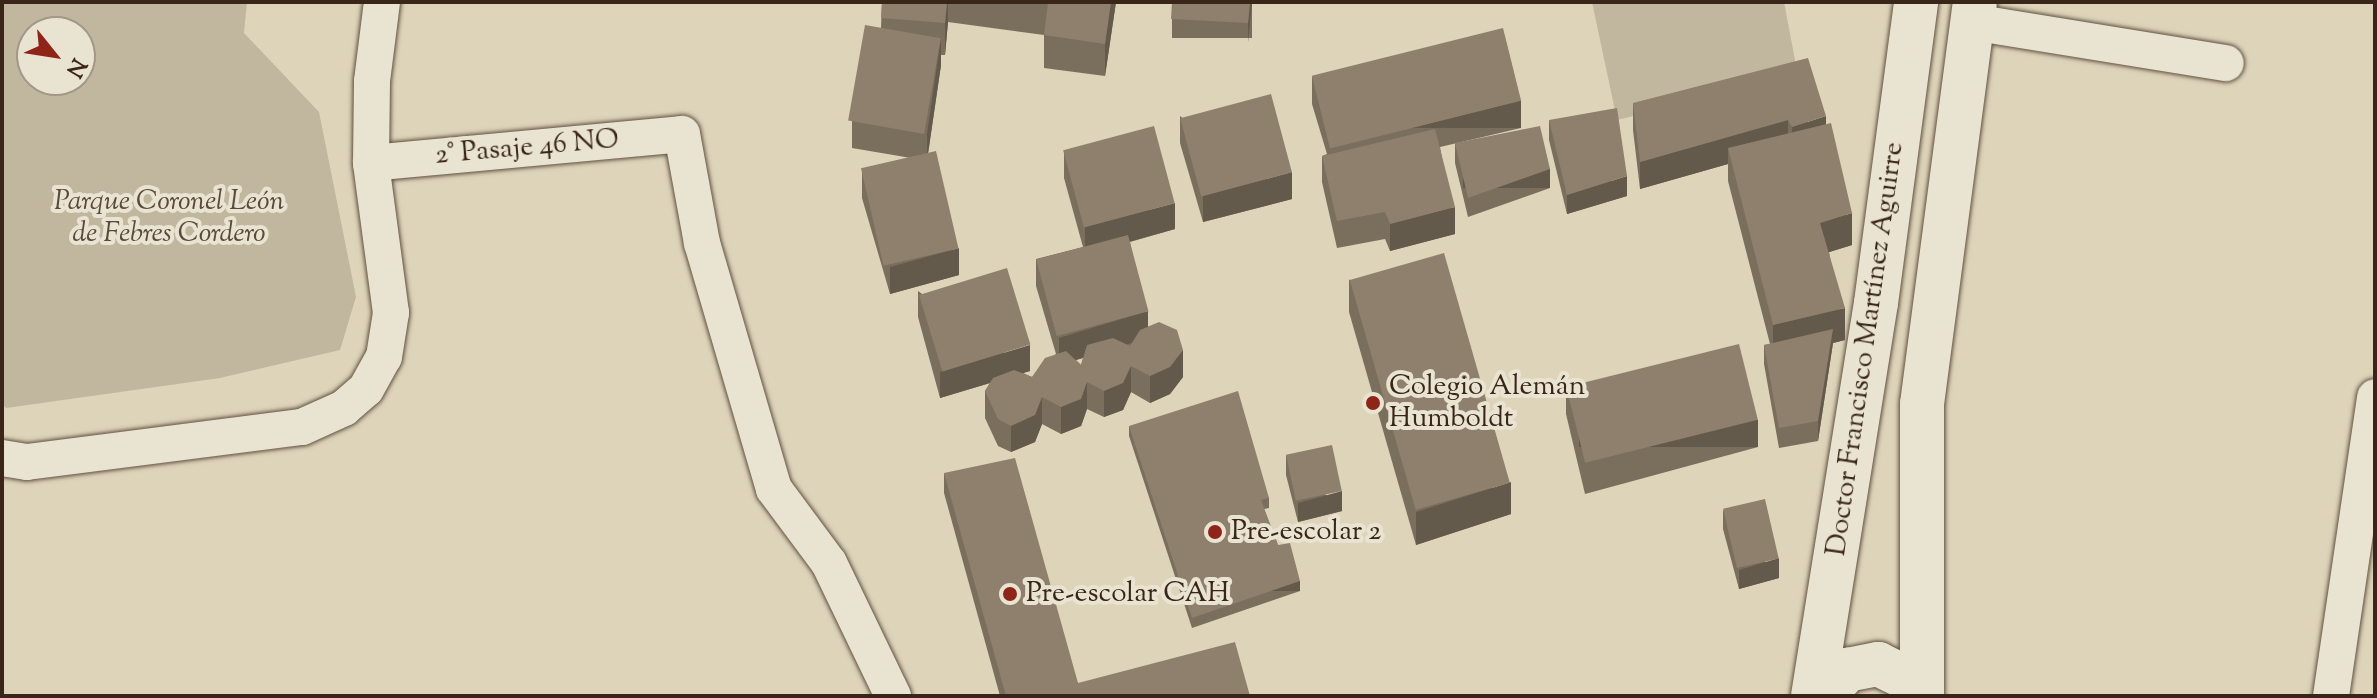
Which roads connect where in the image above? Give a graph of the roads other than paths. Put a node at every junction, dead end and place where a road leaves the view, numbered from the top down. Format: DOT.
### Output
graph roads {
  1 [pos="382,2"];
  2 [pos="1916,2"];
  3 [pos="1973,12"];
  4 [pos="2226,63"];
  5 [pos="371,163"];
  6 [pos="2375,397"];
  7 [pos="2,458"];
  8 [pos="888,695"];
  9 [pos="1813,696"];
  10 [pos="1824,696"];
  11 [pos="1919,696"];
  12 [pos="2331,696"];
  1 -- 5 [label="street"];
  2 -- 9 [label="street, Doctor Francisco Martínez Aguirre"];
  3 -- 4 [label="street"];
  3 -- 11 [label="street"];
  5 -- 7 [label="street"];
  5 -- 8 [label="street, 2° Pasaje 46 NO"];
  6 -- 12 [label="street"];
  10 -- 11 [label="street"];
}
